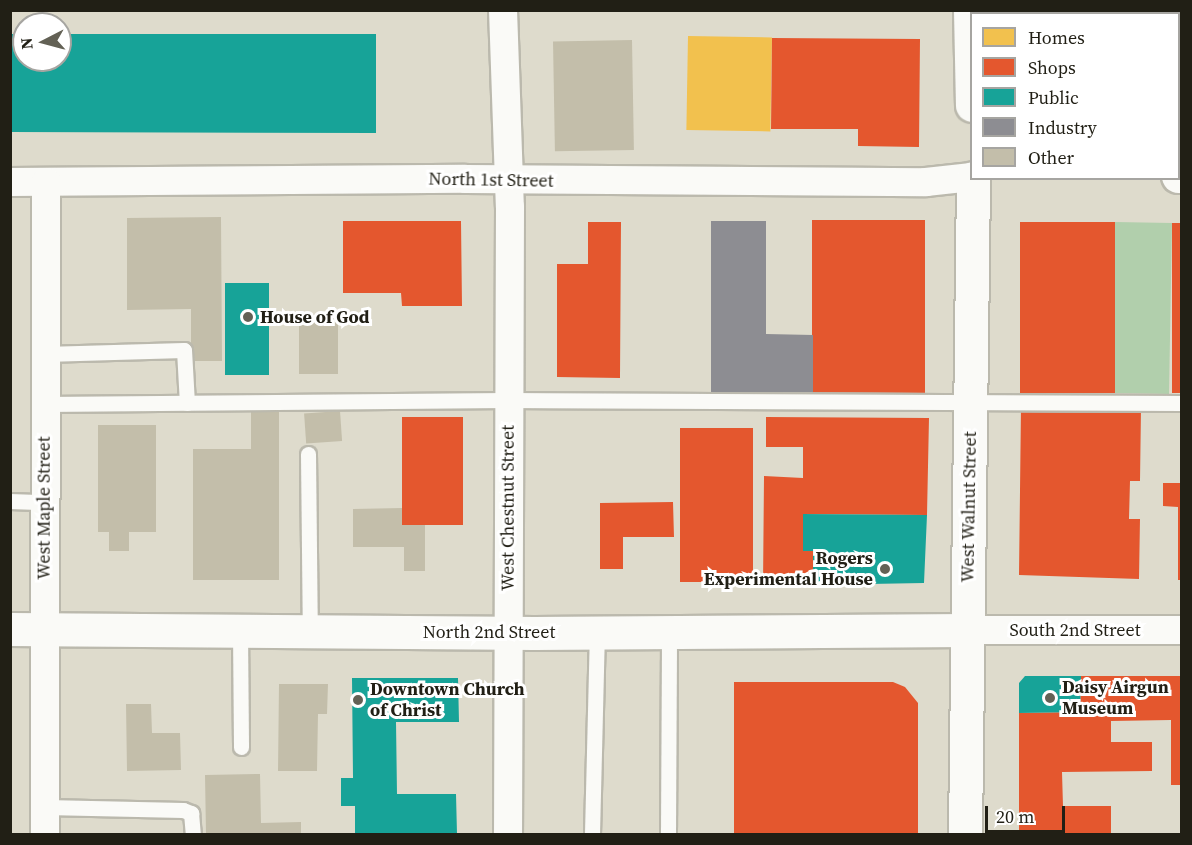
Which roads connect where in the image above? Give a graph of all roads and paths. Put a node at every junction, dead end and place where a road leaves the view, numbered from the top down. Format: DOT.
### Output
graph roads {
  1 [pos="503,10"];
  2 [pos="970,178"];
  3 [pos="972,180"];
  4 [pos="509,181"];
  5 [pos="10,182"];
  6 [pos="46,182"];
  7 [pos="44,354"];
  8 [pos="508,400"];
  9 [pos="970,402"];
  10 [pos="1182,402"];
  11 [pos="187,403"];
  12 [pos="44,404"];
  13 [pos="308,454"];
  14 [pos="10,501"];
  15 [pos="44,502"];
  16 [pos="10,629"];
  17 [pos="43,629"];
  18 [pos="240,630"];
  19 [pos="968,630"];
  20 [pos="1182,630"];
  21 [pos="309,631"];
  22 [pos="597,632"];
  23 [pos="669,632"];
  24 [pos="507,633"];
  25 [pos="241,747"];
  26 [pos="45,821"];
  27 [pos="193,834"];
  28 [pos="508,834"];
  29 [pos="592,834"];
  30 [pos="668,834"];
  31 [pos="965,834"];
  1 -- 4 [label="street, West Chestnut Street"];
  2 -- 4 [label="street, North 1st Street"];
  3 -- 9 [label="main road, West Walnut Street"];
  4 -- 6 [label="street, North 1st Street"];
  4 -- 8 [label="street, West Chestnut Street"];
  5 -- 6 [label="street, North 1st Street"];
  6 -- 7 [label="street, West Maple Street"];
  7 -- 11 [label="lane"];
  7 -- 12 [label="street, West Maple Street"];
  8 -- 9 [label="lane"];
  8 -- 11 [label="lane"];
  8 -- 24 [label="street, West Chestnut Street"];
  9 -- 10 [label="lane"];
  9 -- 19 [label="main road, West Walnut Street"];
  11 -- 12 [label="lane"];
  12 -- 15 [label="street, West Maple Street"];
  13 -- 21 [label="lane"];
  14 -- 15 [label="lane"];
  15 -- 17 [label="street, West Maple Street"];
  16 -- 17 [label="main road, North 2nd Street"];
  17 -- 18 [label="main road, North 2nd Street"];
  17 -- 26 [label="street, West Maple Street"];
  18 -- 21 [label="main road, North 2nd Street"];
  18 -- 25 [label="lane"];
  19 -- 20 [label="street, South 2nd Street"];
  19 -- 23 [label="main road, North 2nd Street"];
  19 -- 31 [label="main road, West Walnut Street"];
  21 -- 24 [label="main road, North 2nd Street"];
  22 -- 23 [label="main road, North 2nd Street"];
  22 -- 24 [label="main road, North 2nd Street"];
  22 -- 29 [label="lane"];
  23 -- 30 [label="lane"];
  24 -- 28 [label="street, West Chestnut Street"];
  26 -- 27 [label="lane"];
}
